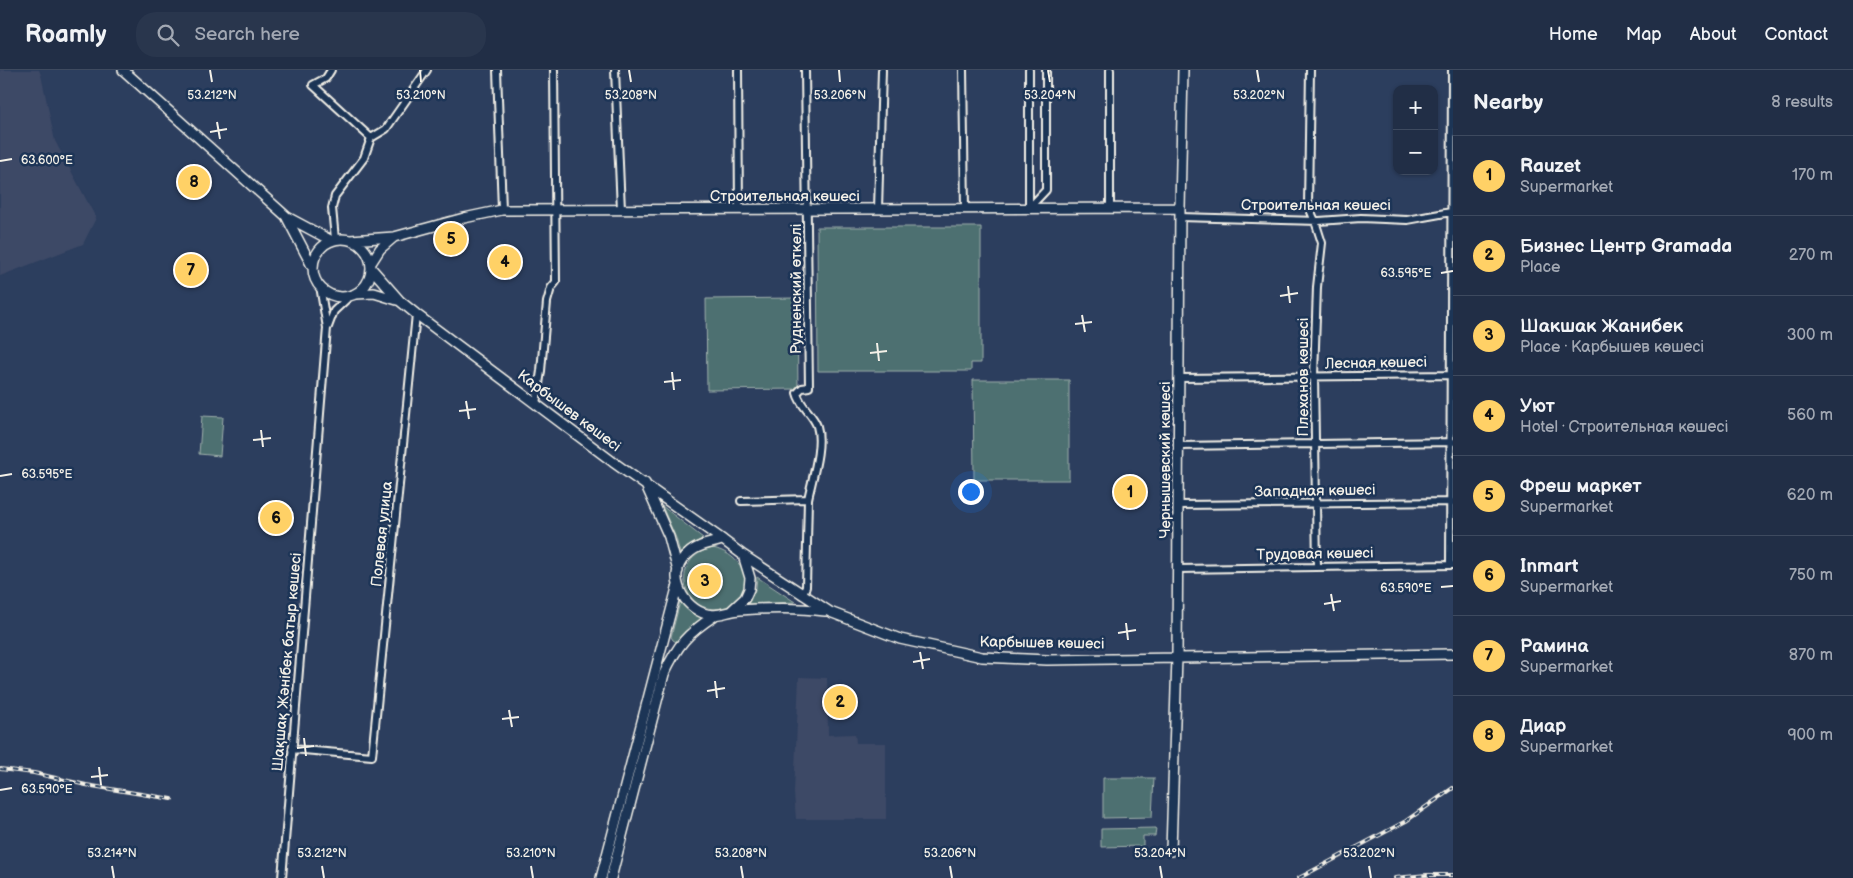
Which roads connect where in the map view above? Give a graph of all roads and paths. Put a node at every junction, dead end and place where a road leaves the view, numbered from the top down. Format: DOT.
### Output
graph roads {
  1 [pos="123,70"];
  2 [pos="331,70"];
  3 [pos="427,70"];
  4 [pos="497,70"];
  5 [pos="554,70"];
  6 [pos="615,70"];
  7 [pos="738,70"];
  8 [pos="805,70"];
  9 [pos="882,70"];
  10 [pos="963,70"];
  11 [pos="1029,70"];
  12 [pos="1046,70"];
  13 [pos="1110,70"];
  14 [pos="1183,70"];
  15 [pos="1310,70"];
  16 [pos="1452,70"];
  17 [pos="135,74"];
  18 [pos="371,138"];
  19 [pos="1029,208"];
  20 [pos="1110,208"];
  21 [pos="878,209"];
  22 [pos="965,209"];
  23 [pos="502,210"];
  24 [pos="556,210"];
  25 [pos="621,210"];
  26 [pos="739,210"];
  27 [pos="808,210"];
  28 [pos="1180,212"];
  29 [pos="1452,212"];
  30 [pos="287,218"];
  31 [pos="1315,221"];
  32 [pos="394,237"];
  33 [pos="1452,238"];
  34 [pos="334,240"];
  35 [pos="350,240"];
  36 [pos="371,265"];
  37 [pos="314,268"];
  38 [pos="320,286"];
  39 [pos="1452,291"];
  40 [pos="353,295"];
  41 [pos="400,301"];
  42 [pos="416,314"];
  43 [pos="327,328"];
  44 [pos="1452,375"];
  45 [pos="1314,376"];
  46 [pos="1179,378"];
  47 [pos="536,404"];
  48 [pos="1452,442"];
  49 [pos="1315,444"];
  50 [pos="1178,446"];
  51 [pos="645,483"];
  52 [pos="808,499"];
  53 [pos="741,501"];
  54 [pos="1452,502"];
  55 [pos="1316,504"];
  56 [pos="1178,505"];
  57 [pos="723,540"];
  58 [pos="743,555"];
  59 [pos="1452,565"];
  60 [pos="1317,566"];
  61 [pos="1178,569"];
  62 [pos="678,571"];
  63 [pos="677,588"];
  64 [pos="802,595"];
  65 [pos="731,611"];
  66 [pos="830,612"];
  67 [pos="714,616"];
  68 [pos="1453,654"];
  69 [pos="1177,657"];
  70 [pos="292,749"];
  71 [pos="1171,851"];
  72 [pos="282,878"];
  73 [pos="601,878"];
  74 [pos="611,878"];
  1 -- 17 [label="main road"];
  2 -- 18 [label="street"];
  3 -- 18 [label="street"];
  4 -- 23 [label="street"];
  5 -- 24 [label="street"];
  6 -- 25 [label="street"];
  7 -- 26 [label="street"];
  8 -- 27 [label="street, Рудненский өткелі"];
  9 -- 21 [label="street"];
  10 -- 22 [label="street"];
  11 -- 19 [label="street"];
  12 -- 19 [label="street"];
  13 -- 20 [label="street"];
  14 -- 28 [label="main road, Чернышевский көшесі"];
  15 -- 31 [label="street, Плеханов көшесі"];
  16 -- 29 [label="street"];
  17 -- 30 [label="main road"];
  18 -- 34 [label="street"];
  19 -- 20 [label="main road, Строительная көшесі"];
  19 -- 22 [label="main road, Строительная көшесі"];
  20 -- 28 [label="main road, Строительная көшесі"];
  21 -- 22 [label="main road, Строительная көшесі"];
  21 -- 27 [label="main road, Строительная көшесі"];
  23 -- 24 [label="main road, Строительная көшесі"];
  23 -- 32 [label="main road, Строительная көшесі"];
  24 -- 25 [label="main road, Строительная көшесі"];
  24 -- 47 [label="street"];
  25 -- 26 [label="main road, Строительная көшесі"];
  26 -- 27 [label="main road, Строительная көшесі"];
  27 -- 52 [label="street, Рудненский өткелі"];
  28 -- 31 [label="street, Строительная көшесі"];
  28 -- 46 [label="main road, Чернышевский көшесі"];
  29 -- 31 [label="street, Строительная көшесі"];
  29 -- 33 [label="street"];
  30 -- 34 [label="main road"];
  30 -- 37 [label="main road"];
  31 -- 45 [label="street, Плеханов көшесі"];
  32 -- 35 [label="main road, Строительная көшесі"];
  32 -- 36 [label="main road"];
  33 -- 39 [label="street"];
  34 -- 35 [label="main road"];
  34 -- 37 [label="main road"];
  35 -- 36 [label="main road"];
  36 -- 40 [label="main road"];
  36 -- 41 [label="main road"];
  37 -- 38 [label="main road"];
  38 -- 40 [label="main road"];
  38 -- 43 [label="street, Шақшақ Жәнібек батыр көшесі"];
  39 -- 44 [label="street"];
  40 -- 41 [label="main road"];
  40 -- 43 [label="street, Шақшақ Жәнібек батыр көшесі"];
  41 -- 42 [label="main road, Карбышев көшесі"];
  42 -- 47 [label="main road, Карбышев көшесі"];
  42 -- 70 [label="street, Полевая улица"];
  43 -- 70 [label="street, Шақшақ Жәнібек батыр көшесі"];
  44 -- 45 [label="street, Лесная көшесі"];
  44 -- 48 [label="street"];
  45 -- 46 [label="street, Лесная көшесі"];
  45 -- 49 [label="street, Плеханов көшесі"];
  46 -- 50 [label="main road, Чернышевский көшесі"];
  47 -- 51 [label="main road, Карбышев көшесі"];
  48 -- 49 [label="street"];
  48 -- 54 [label="street"];
  49 -- 50 [label="street"];
  49 -- 55 [label="street, Плеханов көшесі"];
  50 -- 56 [label="main road, Чернышевский көшесі"];
  51 -- 57 [label="main road, Карбышев көшесі"];
  51 -- 62 [label="main road"];
  52 -- 53 [label="street"];
  52 -- 64 [label="street"];
  54 -- 55 [label="street, Западная көшесі"];
  54 -- 59 [label="street"];
  55 -- 56 [label="street, Западная көшесі"];
  55 -- 60 [label="street, Плеханов көшесі"];
  56 -- 61 [label="main road, Чернышевский көшесі"];
  57 -- 58 [label="main road"];
  57 -- 62 [label="main road"];
  58 -- 64 [label="main road, Карбышев көшесі"];
  58 -- 65 [label="main road"];
  59 -- 60 [label="street, Трудовая көшесі"];
  60 -- 61 [label="street, Трудовая көшесі"];
  61 -- 69 [label="main road, Чернышевский көшесі"];
  62 -- 63 [label="main road"];
  63 -- 67 [label="main road"];
  63 -- 73 [label="main road"];
  64 -- 66 [label="main road, Карбышев көшесі"];
  65 -- 66 [label="main road"];
  65 -- 67 [label="main road"];
  66 -- 69 [label="main road, Карбышев көшесі"];
  67 -- 74 [label="main road"];
  68 -- 69 [label="main road, Карбышев көшесі"];
  69 -- 71 [label="main road, Чернышевский көшесі"];
  70 -- 72 [label="street, Шақшақ Жәнібек батыр көшесі"];
}
